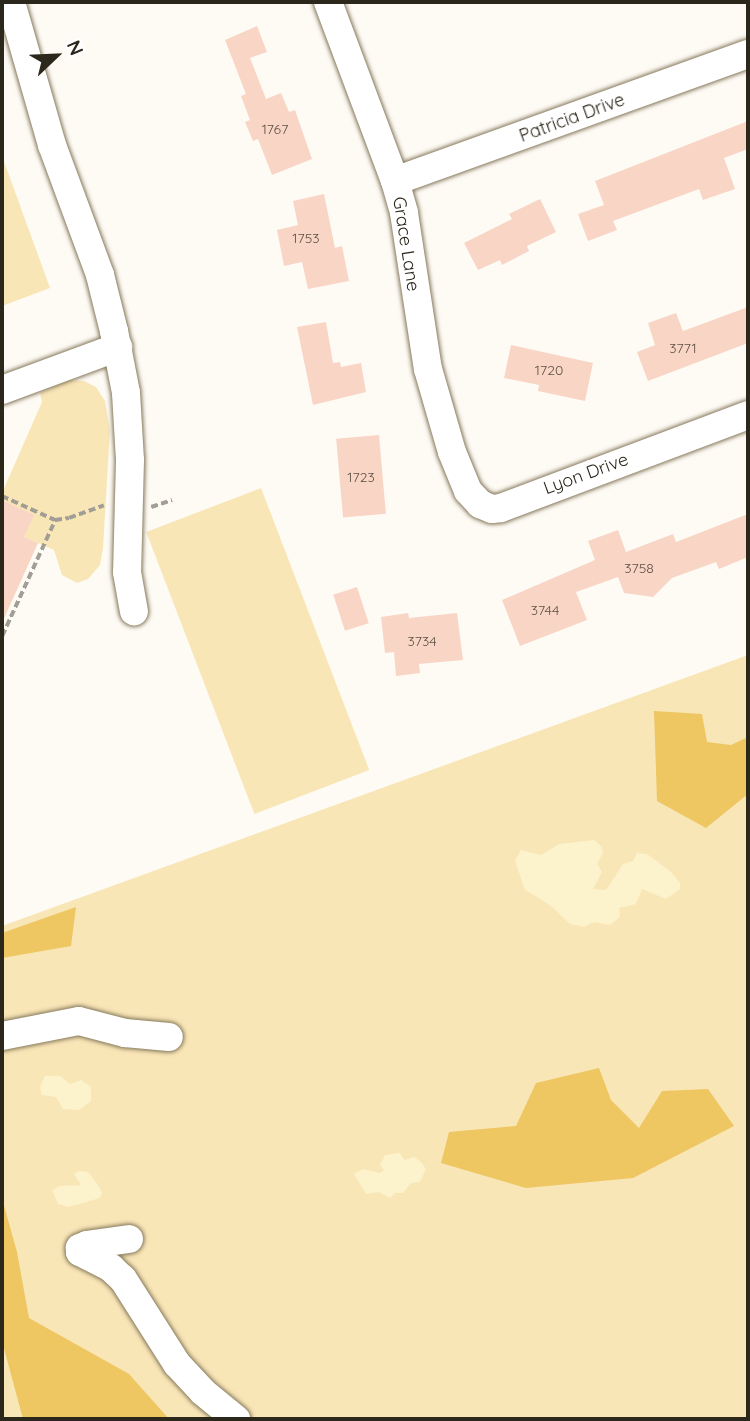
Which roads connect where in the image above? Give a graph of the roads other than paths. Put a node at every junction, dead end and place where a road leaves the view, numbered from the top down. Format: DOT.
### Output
graph roads {
  1 [pos="11,2"];
  2 [pos="328,2"];
  3 [pos="748,54"];
  4 [pos="395,181"];
  5 [pos="118,347"];
  6 [pos="2,390"];
  7 [pos="748,415"];
  8 [pos="452,452"];
  9 [pos="134,611"];
  10 [pos="2,1037"];
  11 [pos="169,1037"];
  12 [pos="129,1239"];
  13 [pos="236,1419"];
  1 -- 5 [label="street"];
  2 -- 4 [label="street, Grace Lane"];
  3 -- 4 [label="street, Patricia Drive"];
  4 -- 8 [label="street, Grace Lane"];
  5 -- 6 [label="street"];
  5 -- 9 [label="street"];
  7 -- 8 [label="street, Lyon Drive"];
  10 -- 11 [label="street"];
  12 -- 13 [label="street"];
}
